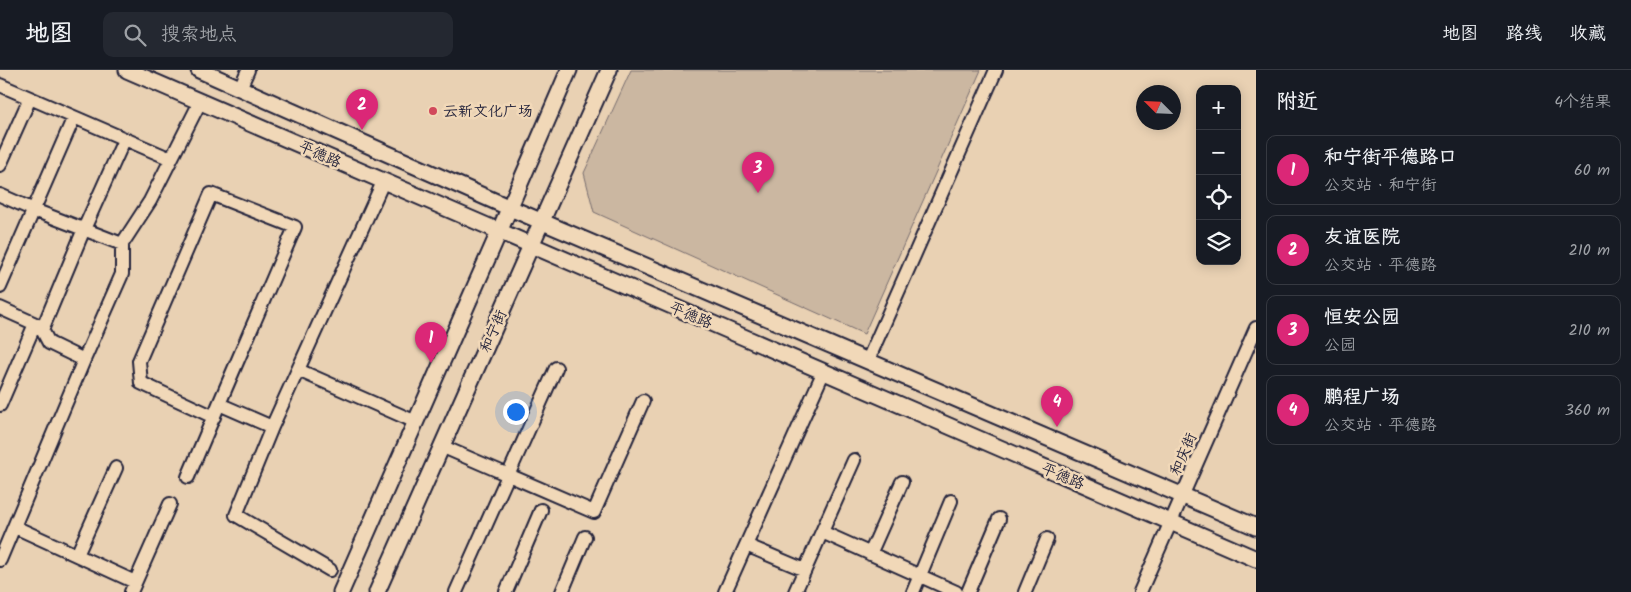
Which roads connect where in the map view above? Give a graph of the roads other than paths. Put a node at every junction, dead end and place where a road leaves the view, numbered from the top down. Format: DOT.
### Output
graph roads {
  1 [pos="127,70"];
  2 [pos="199,70"];
  3 [pos="248,70"];
  4 [pos="569,70"];
  5 [pos="608,70"];
  6 [pos="996,70"];
  7 [pos="0,85"];
  8 [pos="240,88"];
  9 [pos="30,98"];
  10 [pos="200,102"];
  11 [pos="74,117"];
  12 [pos="124,140"];
  13 [pos="171,159"];
  14 [pos="0,165"];
  15 [pos="383,182"];
  16 [pos="0,195"];
  17 [pos="510,208"];
  18 [pos="34,210"];
  19 [pos="542,221"];
  20 [pos="84,229"];
  21 [pos="499,232"];
  22 [pos="122,244"];
  23 [pos="531,246"];
  24 [pos="0,287"];
  25 [pos="0,308"];
  26 [pos="38,327"];
  27 [pos="1256,328"];
  28 [pos="84,360"];
  29 [pos="868,360"];
  30 [pos="556,368"];
  31 [pos="298,370"];
  32 [pos="824,372"];
  33 [pos="643,401"];
  34 [pos="219,404"];
  35 [pos="0,405"];
  36 [pos="214,416"];
  37 [pos="416,422"];
  38 [pos="272,428"];
  39 [pos="441,446"];
  40 [pos="854,460"];
  41 [pos="116,468"];
  42 [pos="507,475"];
  43 [pos="188,477"];
  44 [pos="902,482"];
  45 [pos="1183,495"];
  46 [pos="952,501"];
  47 [pos="170,504"];
  48 [pos="541,510"];
  49 [pos="999,519"];
  50 [pos="1171,523"];
  51 [pos="15,527"];
  52 [pos="1256,527"];
  53 [pos="822,532"];
  54 [pos="585,537"];
  55 [pos="1046,540"];
  56 [pos="746,545"];
  57 [pos="870,554"];
  58 [pos="77,555"];
  59 [pos="0,560"];
  60 [pos="1256,560"];
  61 [pos="330,570"];
  62 [pos="805,570"];
  63 [pos="920,576"];
  64 [pos="133,587"];
  65 [pos="341,592"];
  66 [pos="377,592"];
  67 [pos="456,592"];
  68 [pos="506,592"];
  69 [pos="562,592"];
  70 [pos="725,592"];
  71 [pos="795,592"];
  72 [pos="913,592"];
  73 [pos="956,592"];
  74 [pos="968,592"];
  75 [pos="1025,592"];
  76 [pos="1140,592"];
  1 -- 10 [label="main road, 平德路"];
  2 -- 8 [label="main road, 平德路"];
  3 -- 8 [label="street"];
  4 -- 17 [label="main road"];
  5 -- 19 [label="main road, 和宁街"];
  6 -- 29 [label="street"];
  7 -- 9 [label="street"];
  8 -- 17 [label="main road, 平德路"];
  9 -- 11 [label="street"];
  9 -- 14 [label="street"];
  10 -- 13 [label="street"];
  10 -- 15 [label="main road, 平德路"];
  11 -- 12 [label="street"];
  11 -- 18 [label="street"];
  12 -- 13 [label="street"];
  12 -- 20 [label="street"];
  13 -- 22 [label="street"];
  15 -- 21 [label="main road, 平德路"];
  15 -- 31 [label="street"];
  16 -- 18 [label="street"];
  17 -- 19 [label="main road, 平德路"];
  17 -- 21 [label="main road"];
  18 -- 20 [label="street"];
  18 -- 24 [label="street"];
  19 -- 23 [label="main road, 和宁街"];
  19 -- 29 [label="main road, 平德路"];
  20 -- 22 [label="street"];
  20 -- 26 [label="street"];
  21 -- 23 [label="main road, 平德路"];
  21 -- 37 [label="main road"];
  22 -- 28 [label="street"];
  23 -- 32 [label="main road, 平德路"];
  23 -- 39 [label="main road, 和宁街"];
  25 -- 26 [label="street"];
  26 -- 28 [label="street"];
  26 -- 35 [label="street"];
  27 -- 45 [label="street, 和庆街"];
  28 -- 51 [label="street"];
  29 -- 45 [label="main road, 平德路"];
  30 -- 42 [label="street"];
  31 -- 37 [label="street"];
  31 -- 38 [label="street"];
  32 -- 50 [label="main road, 平德路"];
  32 -- 56 [label="street"];
  33 -- 42 [label="street"];
  34 -- 36 [label="street"];
  34 -- 36 [label="street"];
  34 -- 38 [label="street"];
  36 -- 43 [label="street"];
  37 -- 65 [label="main road"];
  38 -- 61 [label="street"];
  39 -- 42 [label="street"];
  39 -- 66 [label="main road, 和宁街"];
  40 -- 53 [label="street"];
  41 -- 58 [label="street"];
  42 -- 67 [label="street"];
  44 -- 57 [label="street"];
  45 -- 50 [label="street, 和庆街"];
  45 -- 52 [label="main road, 平德路"];
  46 -- 63 [label="street"];
  47 -- 64 [label="street"];
  48 -- 68 [label="street"];
  49 -- 74 [label="street"];
  50 -- 60 [label="main road, 平德路"];
  50 -- 76 [label="street, 和庆街"];
  51 -- 58 [label="street"];
  51 -- 59 [label="street"];
  53 -- 57 [label="street"];
  53 -- 62 [label="street"];
  54 -- 69 [label="street"];
  55 -- 75 [label="street"];
  56 -- 62 [label="street"];
  56 -- 70 [label="street"];
  57 -- 63 [label="street"];
  58 -- 64 [label="street"];
  62 -- 71 [label="street"];
  63 -- 72 [label="street"];
  63 -- 73 [label="street"];
}
